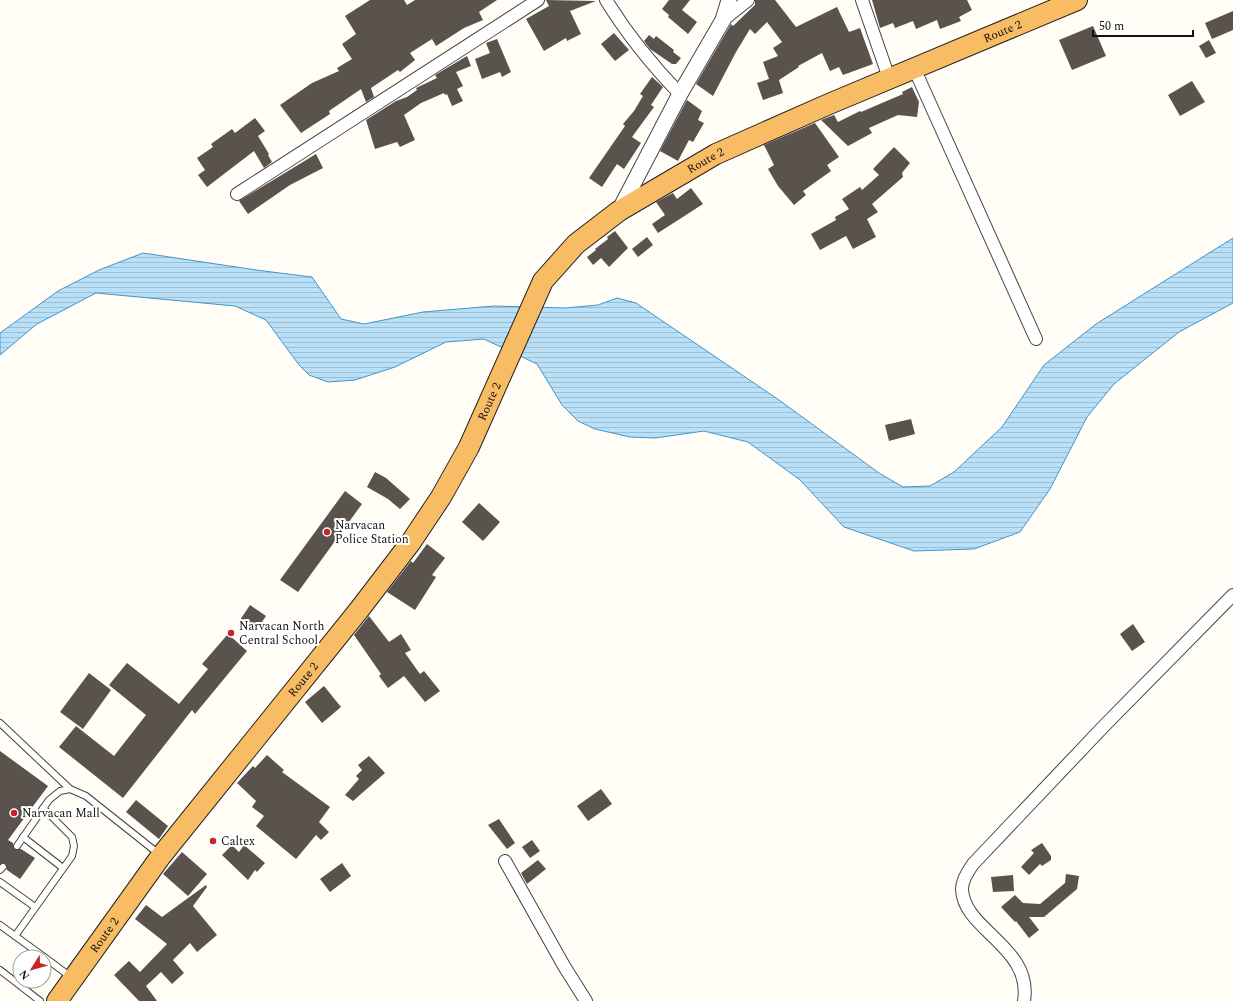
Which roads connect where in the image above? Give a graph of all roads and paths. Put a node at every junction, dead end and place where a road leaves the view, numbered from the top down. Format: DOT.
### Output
graph roads {
  1 [pos="538,0"];
  2 [pos="606,0"];
  3 [pos="729,0"];
  4 [pos="748,0"];
  5 [pos="862,0"];
  6 [pos="1077,0"];
  7 [pos="722,20"];
  8 [pos="914,68"];
  9 [pos="889,78"];
  10 [pos="680,94"];
  11 [pos="237,194"];
  12 [pos="619,211"];
  13 [pos="1036,339"];
  14 [pos="1233,595"];
  15 [pos="0,724"];
  16 [pos="70,789"];
  17 [pos="43,808"];
  18 [pos="23,838"];
  19 [pos="17,846"];
  20 [pos="161,856"];
  21 [pos="505,861"];
  22 [pos="63,868"];
  23 [pos="0,882"];
  24 [pos="35,907"];
  25 [pos="0,925"];
  26 [pos="15,936"];
  27 [pos="33,949"];
  28 [pos="52,963"];
  29 [pos="0,970"];
  30 [pos="73,978"];
  31 [pos="40,1001"];
  32 [pos="57,1001"];
  33 [pos="586,1001"];
  34 [pos="1024,1001"];
  1 -- 11 [label="street"];
  2 -- 10 [label="street"];
  3 -- 7 [label="street"];
  4 -- 7 [label="street"];
  5 -- 9 [label="street"];
  6 -- 8 [label="highway, Route 2"];
  7 -- 10 [label="street"];
  8 -- 9 [label="highway, Route 2"];
  8 -- 13 [label="street"];
  9 -- 12 [label="highway, Route 2"];
  10 -- 12 [label="street"];
  12 -- 20 [label="highway, Route 2"];
  14 -- 34 [label="street"];
  15 -- 16 [label="lane"];
  16 -- 17 [label="lane"];
  16 -- 20 [label="lane"];
  17 -- 18 [label="lane"];
  17 -- 22 [label="lane"];
  18 -- 19 [label="lane"];
  18 -- 22 [label="lane"];
  20 -- 30 [label="highway, Route 2"];
  21 -- 33 [label="street"];
  22 -- 24 [label="lane"];
  23 -- 24 [label="lane"];
  24 -- 26 [label="lane"];
  25 -- 26 [label="lane"];
  26 -- 27 [label="lane"];
  28 -- 30 [label="lane"];
  29 -- 31 [label="lane"];
  30 -- 32 [label="highway, Route 2"];
}
